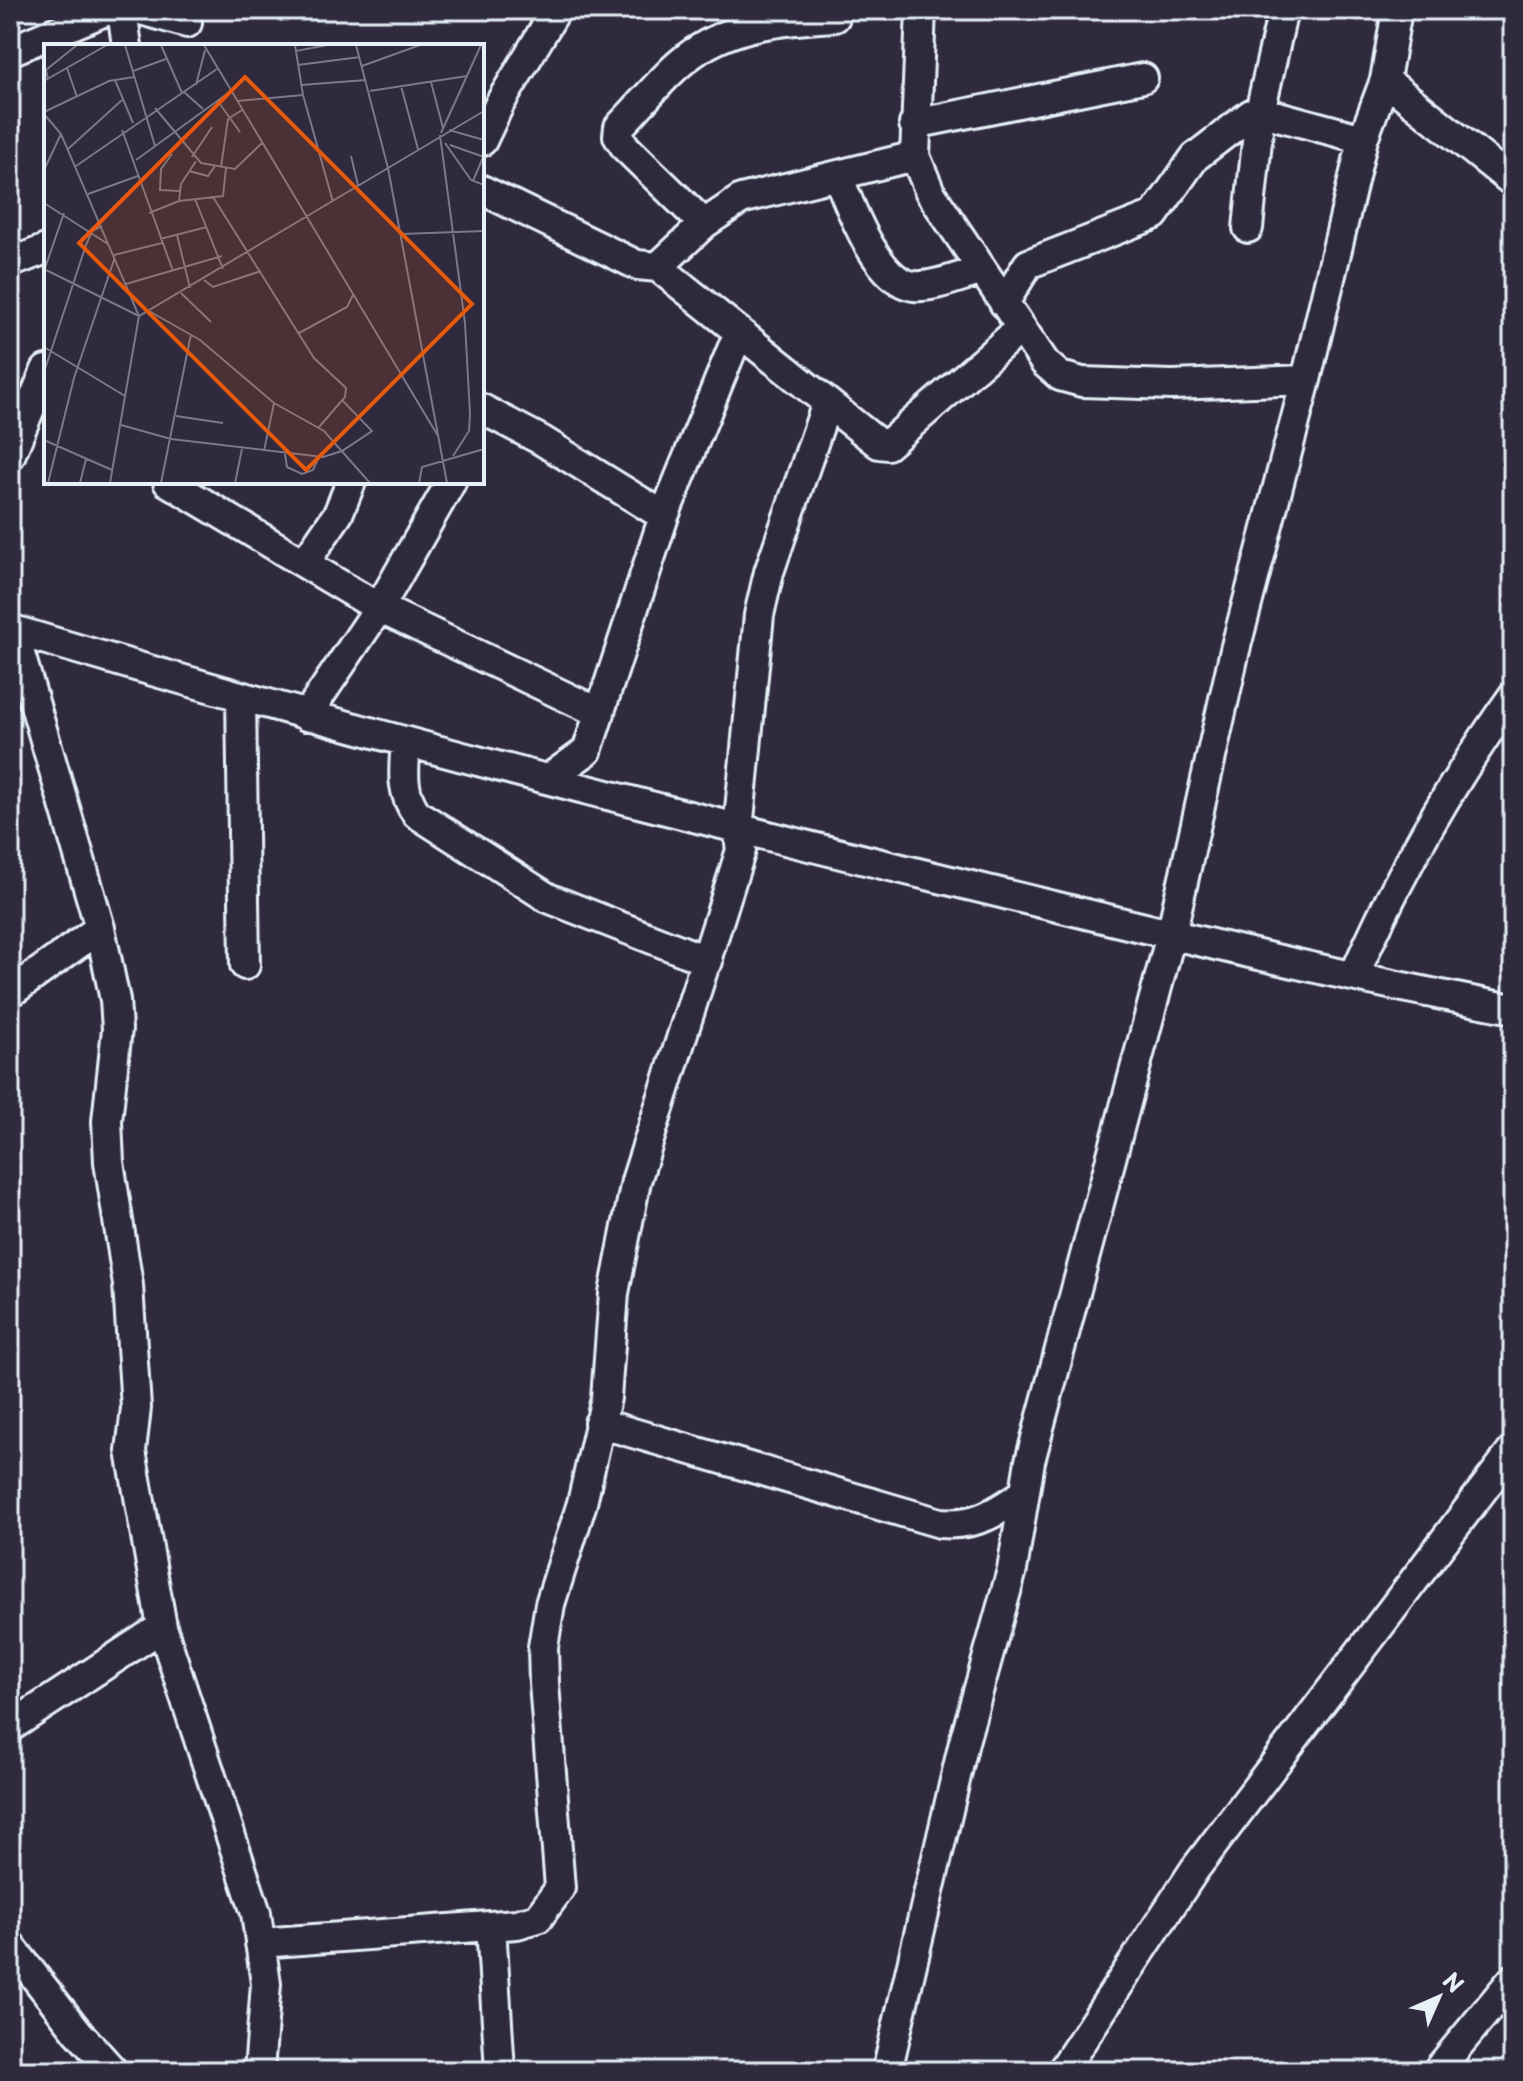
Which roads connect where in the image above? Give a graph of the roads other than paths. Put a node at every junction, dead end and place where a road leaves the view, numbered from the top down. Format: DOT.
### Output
graph roads {
  1 [pos="107,10"];
  2 [pos="122,10"];
  3 [pos="141,10"];
  4 [pos="556,10"];
  5 [pos="921,10"];
  6 [pos="1283,10"];
  7 [pos="1397,10"];
  8 [pos="835,17"];
  9 [pos="185,26"];
  10 [pos="127,44"];
  11 [pos="10,51"];
  12 [pos="1143,78"];
  13 [pos="1385,80"];
  14 [pos="1260,112"];
  15 [pos="914,124"];
  16 [pos="484,137"];
  17 [pos="1363,139"];
  18 [pos="915,156"];
  19 [pos="838,176"];
  20 [pos="1513,182"];
  21 [pos="484,191"];
  22 [pos="704,224"];
  23 [pos="1248,228"];
  24 [pos="44,250"];
  25 [pos="10,263"];
  26 [pos="658,267"];
  27 [pos="981,271"];
  28 [pos="1004,303"];
  29 [pos="1021,328"];
  30 [pos="739,332"];
  31 [pos="1306,380"];
  32 [pos="44,382"];
  33 [pos="827,403"];
  34 [pos="40,407"];
  35 [pos="485,417"];
  36 [pos="10,456"];
  37 [pos="171,484"];
  38 [pos="350,484"];
  39 [pos="450,484"];
  40 [pos="664,516"];
  41 [pos="305,562"];
  42 [pos="379,608"];
  43 [pos="12,629"];
  44 [pos="1513,696"];
  45 [pos="241,699"];
  46 [pos="600,713"];
  47 [pos="306,716"];
  48 [pos="406,742"];
  49 [pos="587,751"];
  50 [pos="548,779"];
  51 [pos="604,794"];
  52 [pos="738,830"];
  53 [pos="100,928"];
  54 [pos="1171,935"];
  55 [pos="708,961"];
  56 [pos="245,965"];
  57 [pos="1354,976"];
  58 [pos="10,993"];
  59 [pos="1513,1009"];
  60 [pos="599,1423"];
  61 [pos="1513,1450"];
  62 [pos="1023,1494"];
  63 [pos="162,1627"];
  64 [pos="10,1727"];
  65 [pos="491,1926"];
  66 [pos="260,1943"];
  67 [pos="10,1945"];
  68 [pos="1513,1979"];
  69 [pos="113,2071"];
  70 [pos="259,2071"];
  71 [pos="500,2071"];
  72 [pos="887,2071"];
  73 [pos="1062,2071"];
  74 [pos="1437,2071"];
  1 -- 11 [label="street"];
  2 -- 10 [label="street"];
  3 -- 9 [label="street"];
  4 -- 16 [label="street"];
  5 -- 15 [label="street"];
  6 -- 14 [label="street"];
  7 -- 13 [label="street"];
  8 -- 22 [label="street"];
  12 -- 15 [label="street"];
  13 -- 17 [label="street"];
  13 -- 20 [label="street"];
  14 -- 17 [label="street"];
  14 -- 23 [label="street"];
  14 -- 28 [label="street"];
  15 -- 18 [label="street"];
  17 -- 31 [label="street"];
  18 -- 19 [label="street"];
  18 -- 27 [label="street"];
  19 -- 22 [label="street"];
  19 -- 27 [label="street"];
  21 -- 26 [label="street"];
  22 -- 26 [label="street"];
  24 -- 25 [label="street"];
  26 -- 30 [label="street"];
  27 -- 28 [label="street"];
  28 -- 29 [label="street"];
  29 -- 31 [label="street"];
  29 -- 33 [label="street"];
  30 -- 33 [label="street"];
  30 -- 40 [label="street"];
  31 -- 54 [label="street"];
  32 -- 34 [label="street"];
  33 -- 52 [label="street"];
  34 -- 36 [label="street"];
  35 -- 40 [label="street"];
  37 -- 41 [label="street"];
  38 -- 41 [label="street"];
  39 -- 42 [label="street"];
  40 -- 46 [label="street"];
  41 -- 42 [label="street"];
  42 -- 46 [label="street"];
  42 -- 47 [label="street"];
  43 -- 45 [label="street"];
  43 -- 53 [label="street"];
  44 -- 57 [label="street"];
  45 -- 47 [label="street"];
  45 -- 56 [label="street"];
  46 -- 49 [label="street"];
  47 -- 48 [label="street"];
  48 -- 50 [label="street"];
  48 -- 55 [label="street"];
  49 -- 50 [label="street"];
  49 -- 51 [label="street"];
  50 -- 51 [label="street"];
  51 -- 52 [label="street"];
  52 -- 54 [label="street"];
  52 -- 55 [label="street"];
  53 -- 58 [label="street"];
  53 -- 63 [label="street"];
  54 -- 57 [label="street"];
  54 -- 62 [label="street"];
  55 -- 60 [label="street"];
  57 -- 59 [label="street"];
  60 -- 62 [label="street"];
  60 -- 65 [label="street"];
  61 -- 73 [label="street"];
  62 -- 72 [label="street"];
  63 -- 64 [label="street"];
  63 -- 66 [label="street"];
  65 -- 66 [label="street"];
  65 -- 71 [label="street"];
  66 -- 70 [label="street"];
  67 -- 69 [label="street"];
  68 -- 74 [label="street"];
}
